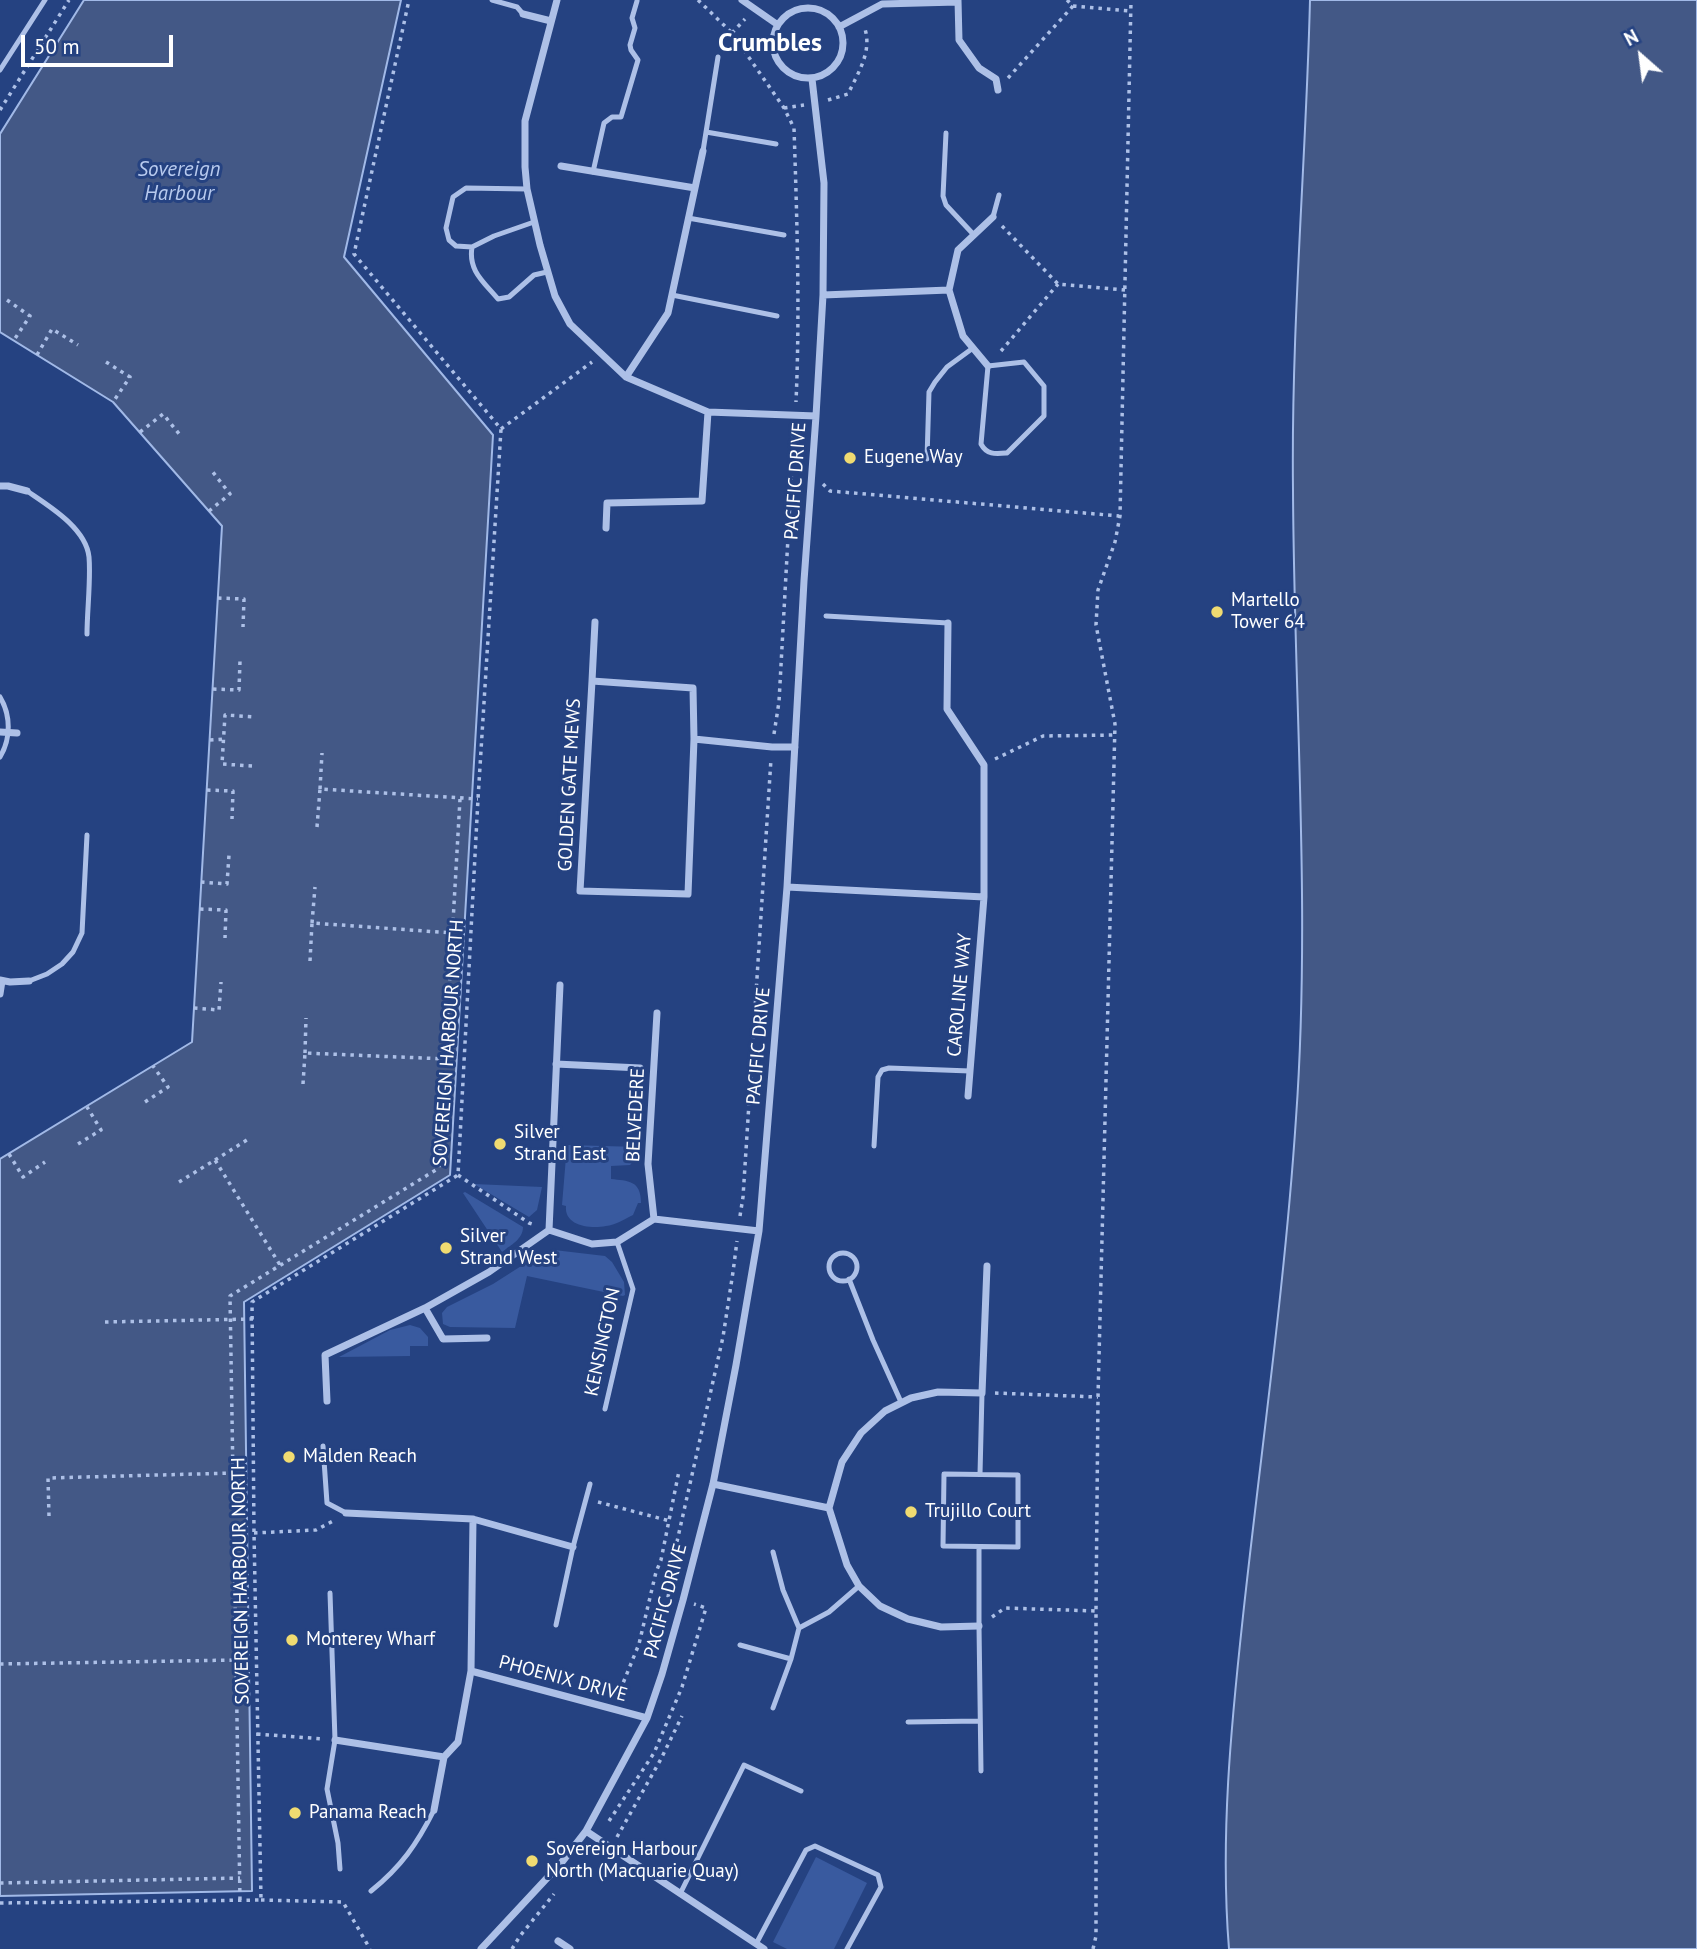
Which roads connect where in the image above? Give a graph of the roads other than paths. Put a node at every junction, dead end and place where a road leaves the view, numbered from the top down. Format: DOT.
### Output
graph roads {
  1 [pos="46,0"];
  2 [pos="492,0"];
  3 [pos="557,0"];
  4 [pos="742,0"];
  5 [pos="637,1"];
  6 [pos="958,1"];
  7 [pos="523,14"];
  8 [pos="551,21"];
  9 [pos="778,25"];
  10 [pos="839,27"];
  11 [pos="718,57"];
  12 [pos="0,70"];
  13 [pos="812,79"];
  14 [pos="998,90"];
  15 [pos="706,132"];
  16 [pos="946,134"];
  17 [pos="776,144"];
  18 [pos="703,151"];
  19 [pos="561,166"];
  20 [pos="593,172"];
  21 [pos="695,188"];
  22 [pos="527,189"];
  23 [pos="999,195"];
  24 [pos="993,217"];
  25 [pos="688,218"];
  26 [pos="534,222"];
  27 [pos="784,235"];
  28 [pos="974,236"];
  29 [pos="472,247"];
  30 [pos="547,272"];
  31 [pos="949,290"];
  32 [pos="672,295"];
  33 [pos="823,295"];
  34 [pos="777,316"];
  35 [pos="973,348"];
  36 [pos="988,366"];
  37 [pos="626,377"];
  38 [pos="708,412"];
  39 [pos="816,416"];
  40 [pos="927,459"];
  41 [pos="0,486"];
  42 [pos="27,491"];
  43 [pos="606,528"];
  44 [pos="826,615"];
  45 [pos="594,622"];
  46 [pos="948,623"];
  47 [pos="86,634"];
  48 [pos="592,681"];
  49 [pos="0,697"];
  50 [pos="4,732"];
  51 [pos="17,733"];
  52 [pos="694,739"];
  53 [pos="795,747"];
  54 [pos="0,757"];
  55 [pos="87,835"];
  56 [pos="787,887"];
  57 [pos="984,897"];
  58 [pos="1,981"];
  59 [pos="29,981"];
  60 [pos="560,985"];
  61 [pos="0,994"];
  62 [pos="657,1013"];
  63 [pos="556,1063"];
  64 [pos="640,1068"];
  65 [pos="970,1071"];
  66 [pos="968,1096"];
  67 [pos="874,1146"];
  68 [pos="654,1219"];
  69 [pos="549,1230"];
  70 [pos="759,1231"];
  71 [pos="617,1242"];
  72 [pos="986,1266"];
  73 [pos="849,1279"];
  74 [pos="425,1308"];
  75 [pos="487,1338"];
  76 [pos="982,1393"];
  77 [pos="327,1401"];
  78 [pos="901,1402"];
  79 [pos="605,1409"];
  80 [pos="323,1446"];
  81 [pos="980,1475"];
  82 [pos="590,1484"];
  83 [pos="713,1484"];
  84 [pos="829,1508"];
  85 [pos="346,1513"];
  86 [pos="473,1519"];
  87 [pos="573,1547"];
  88 [pos="979,1547"];
  89 [pos="774,1552"];
  90 [pos="859,1586"];
  91 [pos="330,1592"];
  92 [pos="556,1625"];
  93 [pos="978,1626"];
  94 [pos="799,1628"];
  95 [pos="740,1645"];
  96 [pos="791,1659"];
  97 [pos="471,1671"];
  98 [pos="773,1708"];
  99 [pos="647,1718"];
  100 [pos="980,1721"];
  101 [pos="908,1722"];
  102 [pos="335,1740"];
  103 [pos="444,1758"];
  104 [pos="981,1771"];
  105 [pos="801,1791"];
  106 [pos="434,1810"];
  107 [pos="586,1831"];
  108 [pos="340,1869"];
  109 [pos="372,1891"];
  110 [pos="680,1894"];
  111 [pos="558,1941"];
  112 [pos="756,1944"];
  113 [pos="481,1949"];
  114 [pos="570,1949"];
  115 [pos="764,1949"];
  116 [pos="847,1949"];
  1 -- 12 [label="lane"];
  2 -- 7 [label="lane"];
  3 -- 8 [label="street"];
  4 -- 9 [label="street"];
  5 -- 20 [label="lane"];
  6 -- 10 [label="street"];
  6 -- 14 [label="street"];
  7 -- 8 [label="street"];
  8 -- 22 [label="street"];
  9 -- 10 [label="street"];
  9 -- 13 [label="street"];
  10 -- 13 [label="street"];
  11 -- 15 [label="lane"];
  13 -- 33 [label="street, PACIFIC DRIVE"];
  15 -- 17 [label="lane"];
  15 -- 18 [label="lane"];
  16 -- 28 [label="lane"];
  18 -- 21 [label="street"];
  19 -- 20 [label="street"];
  20 -- 21 [label="street"];
  21 -- 25 [label="street"];
  22 -- 26 [label="street"];
  22 -- 29 [label="lane"];
  23 -- 24 [label="lane"];
  24 -- 28 [label="street"];
  25 -- 27 [label="lane"];
  25 -- 32 [label="street"];
  26 -- 29 [label="lane"];
  26 -- 30 [label="street"];
  28 -- 31 [label="street"];
  29 -- 30 [label="lane"];
  30 -- 37 [label="street"];
  31 -- 33 [label="street"];
  31 -- 35 [label="street"];
  32 -- 34 [label="lane"];
  32 -- 37 [label="street"];
  33 -- 39 [label="street, PACIFIC DRIVE"];
  35 -- 36 [label="street"];
  35 -- 40 [label="lane"];
  36 -- 36 [label="lane"];
  37 -- 38 [label="street"];
  38 -- 39 [label="street"];
  38 -- 43 [label="street"];
  39 -- 53 [label="street, PACIFIC DRIVE"];
  41 -- 42 [label="street"];
  42 -- 47 [label="lane"];
  44 -- 46 [label="lane"];
  45 -- 48 [label="street, GOLDEN GATE MEWS"];
  46 -- 57 [label="street, CAROLINE WAY"];
  48 -- 52 [label="street, GOLDEN GATE MEWS"];
  48 -- 52 [label="street, GOLDEN GATE MEWS"];
  49 -- 50 [label="lane"];
  50 -- 51 [label="street"];
  50 -- 54 [label="lane"];
  52 -- 53 [label="street"];
  53 -- 56 [label="street, PACIFIC DRIVE"];
  55 -- 59 [label="lane"];
  56 -- 57 [label="street"];
  56 -- 70 [label="street, PACIFIC DRIVE"];
  57 -- 65 [label="street, CAROLINE WAY"];
  58 -- 59 [label="street"];
  58 -- 61 [label="street"];
  60 -- 63 [label="street"];
  62 -- 68 [label="street, BELVEDERE"];
  63 -- 64 [label="street"];
  63 -- 69 [label="street"];
  65 -- 66 [label="street, CAROLINE WAY"];
  65 -- 67 [label="lane"];
  68 -- 70 [label="street"];
  68 -- 71 [label="street"];
  69 -- 71 [label="street"];
  69 -- 74 [label="street"];
  70 -- 83 [label="street, PACIFIC DRIVE"];
  71 -- 79 [label="lane, KENSINGTON"];
  72 -- 76 [label="street"];
  73 -- 73 [label="lane"];
  73 -- 78 [label="lane"];
  74 -- 75 [label="street"];
  74 -- 77 [label="street"];
  76 -- 78 [label="street"];
  76 -- 81 [label="lane"];
  78 -- 84 [label="street"];
  80 -- 85 [label="lane"];
  81 -- 88 [label="lane"];
  81 -- 88 [label="lane"];
  82 -- 87 [label="lane"];
  83 -- 84 [label="street"];
  83 -- 99 [label="street, PACIFIC DRIVE"];
  84 -- 90 [label="street"];
  85 -- 86 [label="street"];
  86 -- 87 [label="street"];
  86 -- 97 [label="street, PHOENIX DRIVE"];
  87 -- 92 [label="lane"];
  88 -- 93 [label="lane"];
  89 -- 94 [label="lane"];
  90 -- 93 [label="street"];
  90 -- 94 [label="lane"];
  91 -- 102 [label="lane"];
  93 -- 100 [label="lane"];
  94 -- 96 [label="lane"];
  95 -- 96 [label="lane"];
  96 -- 98 [label="lane"];
  97 -- 99 [label="street, PHOENIX DRIVE"];
  97 -- 103 [label="street, PHOENIX DRIVE"];
  99 -- 107 [label="street, PACIFIC DRIVE"];
  100 -- 101 [label="lane"];
  100 -- 104 [label="lane"];
  102 -- 103 [label="street"];
  102 -- 108 [label="lane"];
  103 -- 106 [label="street, PHOENIX DRIVE"];
  105 -- 110 [label="lane"];
  106 -- 109 [label="lane, PHOENIX DRIVE"];
  107 -- 110 [label="street"];
  107 -- 113 [label="street, PACIFIC DRIVE"];
  110 -- 112 [label="street"];
  111 -- 114 [label="street"];
  112 -- 115 [label="street"];
  112 -- 116 [label="lane"];
}
